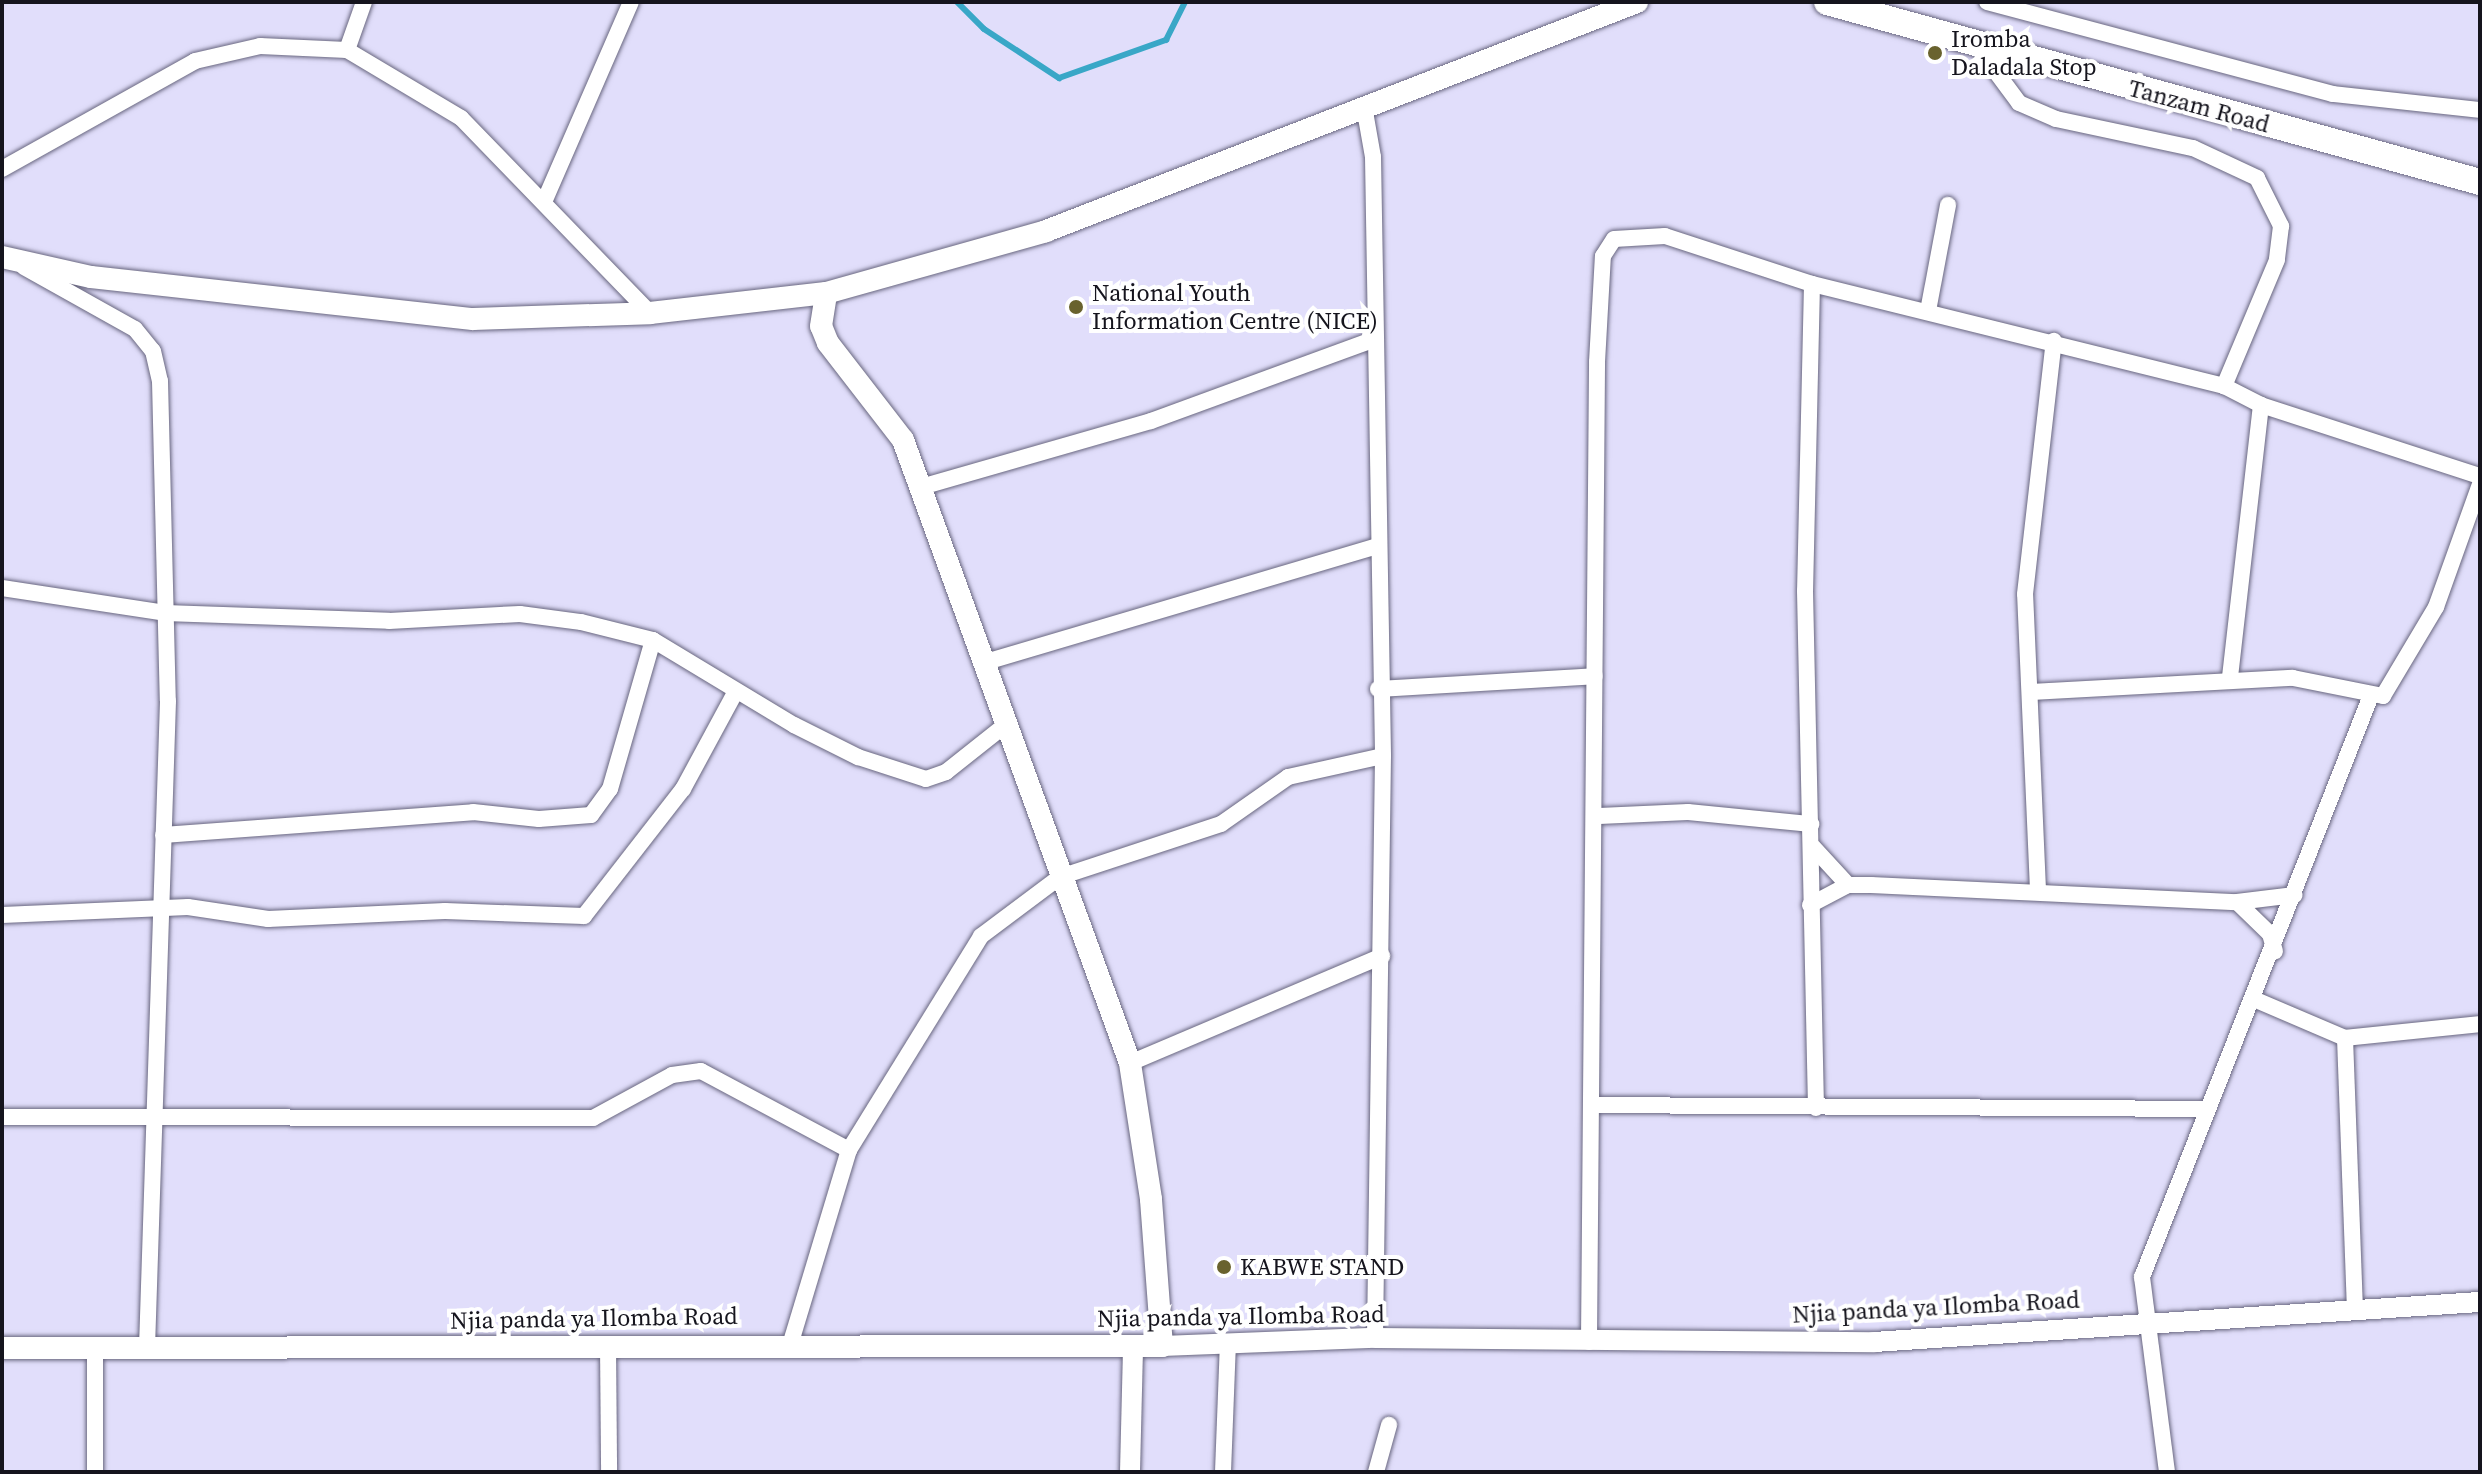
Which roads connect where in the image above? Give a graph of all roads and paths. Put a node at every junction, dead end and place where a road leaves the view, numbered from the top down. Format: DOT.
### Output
graph roads {
  1 [pos="364,2"];
  2 [pos="631,2"];
  3 [pos="1637,2"];
  4 [pos="1827,2"];
  5 [pos="1987,2"];
  6 [pos="1976,45"];
  7 [pos="347,50"];
  8 [pos="1364,106"];
  9 [pos="2480,110"];
  10 [pos="2,169"];
  11 [pos="2480,182"];
  12 [pos="544,202"];
  13 [pos="1948,205"];
  14 [pos="5,258"];
  15 [pos="1812,284"];
  16 [pos="826,293"];
  17 [pos="1928,311"];
  18 [pos="650,313"];
  19 [pos="1375,339"];
  20 [pos="2054,341"];
  21 [pos="2224,386"];
  22 [pos="2261,405"];
  23 [pos="2480,476"];
  24 [pos="2480,484"];
  25 [pos="921,487"];
  26 [pos="1375,547"];
  27 [pos="2,588"];
  28 [pos="165,613"];
  29 [pos="653,640"];
  30 [pos="986,662"];
  31 [pos="1595,676"];
  32 [pos="2230,677"];
  33 [pos="1378,689"];
  34 [pos="2031,692"];
  35 [pos="735,693"];
  36 [pos="2370,698"];
  37 [pos="1009,722"];
  38 [pos="1383,756"];
  39 [pos="1599,816"];
  40 [pos="1811,824"];
  41 [pos="163,835"];
  42 [pos="1813,847"];
  43 [pos="1060,877"];
  44 [pos="1848,885"];
  45 [pos="2038,890"];
  46 [pos="2295,895"];
  47 [pos="2237,902"];
  48 [pos="1810,905"];
  49 [pos="159,910"];
  50 [pos="2,915"];
  51 [pos="2275,951"];
  52 [pos="1382,956"];
  53 [pos="2256,1000"];
  54 [pos="2480,1024"];
  55 [pos="2345,1038"];
  56 [pos="1130,1063"];
  57 [pos="1591,1105"];
  58 [pos="1816,1108"];
  59 [pos="2204,1109"];
  60 [pos="157,1116"];
  61 [pos="2,1117"];
  62 [pos="849,1150"];
  63 [pos="2480,1302"];
  64 [pos="2355,1312"];
  65 [pos="2148,1320"];
  66 [pos="1375,1338"];
  67 [pos="791,1342"];
  68 [pos="1589,1342"];
  69 [pos="1228,1343"];
  70 [pos="608,1345"];
  71 [pos="1133,1346"];
  72 [pos="1162,1346"];
  73 [pos="95,1347"];
  74 [pos="147,1347"];
  75 [pos="2,1348"];
  76 [pos="1389,1425"];
  77 [pos="95,1472"];
  78 [pos="609,1472"];
  79 [pos="1130,1472"];
  80 [pos="1223,1472"];
  81 [pos="1376,1472"];
  82 [pos="2167,1472"];
  1 -- 7 [label="street"];
  2 -- 12 [label="street"];
  3 -- 8 [label="main road"];
  4 -- 6 [label="highway, Tanzam Road"];
  5 -- 9 [label="street"];
  6 -- 11 [label="highway, Tanzam Road"];
  6 -- 21 [label="street"];
  7 -- 10 [label="street"];
  7 -- 12 [label="street"];
  8 -- 16 [label="main road"];
  8 -- 19 [label="street"];
  12 -- 18 [label="street"];
  13 -- 17 [label="street"];
  14 -- 18 [label="main road"];
  14 -- 28 [label="street"];
  15 -- 17 [label="street"];
  15 -- 31 [label="street"];
  15 -- 40 [label="street"];
  16 -- 18 [label="main road"];
  16 -- 25 [label="main road"];
  17 -- 20 [label="street"];
  19 -- 25 [label="street"];
  19 -- 26 [label="street"];
  20 -- 21 [label="street"];
  20 -- 34 [label="street"];
  21 -- 22 [label="street"];
  22 -- 23 [label="street"];
  22 -- 32 [label="street"];
  24 -- 36 [label="street"];
  25 -- 30 [label="main road"];
  26 -- 30 [label="street"];
  26 -- 33 [label="street"];
  27 -- 28 [label="street"];
  28 -- 29 [label="street"];
  28 -- 41 [label="street"];
  29 -- 35 [label="street"];
  29 -- 41 [label="street"];
  30 -- 37 [label="main road"];
  31 -- 33 [label="street"];
  31 -- 39 [label="street"];
  32 -- 34 [label="street"];
  32 -- 36 [label="street"];
  33 -- 38 [label="street"];
  34 -- 45 [label="street"];
  35 -- 37 [label="street"];
  35 -- 49 [label="street"];
  36 -- 46 [label="street"];
  37 -- 43 [label="main road"];
  38 -- 43 [label="street"];
  38 -- 52 [label="street"];
  39 -- 40 [label="street"];
  39 -- 57 [label="street"];
  40 -- 42 [label="street"];
  41 -- 49 [label="street"];
  42 -- 44 [label="street"];
  42 -- 48 [label="street"];
  43 -- 56 [label="main road"];
  43 -- 62 [label="street"];
  44 -- 45 [label="street"];
  44 -- 48 [label="street"];
  45 -- 47 [label="street"];
  46 -- 47 [label="street"];
  46 -- 51 [label="street"];
  47 -- 51 [label="street"];
  48 -- 58 [label="street"];
  49 -- 50 [label="street"];
  49 -- 60 [label="street"];
  51 -- 53 [label="street"];
  52 -- 56 [label="street"];
  52 -- 66 [label="street"];
  53 -- 55 [label="street"];
  53 -- 59 [label="street"];
  54 -- 55 [label="street"];
  55 -- 64 [label="street"];
  56 -- 72 [label="main road"];
  57 -- 58 [label="street"];
  57 -- 68 [label="street"];
  58 -- 59 [label="street"];
  59 -- 65 [label="street"];
  60 -- 61 [label="street"];
  60 -- 62 [label="street"];
  60 -- 74 [label="street"];
  62 -- 67 [label="street"];
  63 -- 64 [label="street, Njia panda ya Ilomba Road"];
  64 -- 65 [label="street, Njia panda ya Ilomba Road"];
  65 -- 68 [label="street, Njia panda ya Ilomba Road"];
  65 -- 82 [label="street"];
  66 -- 68 [label="street, Njia panda ya Ilomba Road"];
  66 -- 69 [label="street, Njia panda ya Ilomba Road"];
  67 -- 70 [label="main road, Njia panda ya Ilomba Road"];
  67 -- 71 [label="main road, Njia panda ya Ilomba Road"];
  69 -- 72 [label="street, Njia panda ya Ilomba Road"];
  69 -- 80 [label="street"];
  70 -- 74 [label="main road, Njia panda ya Ilomba Road"];
  70 -- 78 [label="street"];
  71 -- 72 [label="main road, Njia panda ya Ilomba Road"];
  71 -- 79 [label="street"];
  73 -- 74 [label="main road, Njia panda ya Ilomba Road"];
  73 -- 75 [label="main road, Njia panda ya Ilomba Road"];
  73 -- 77 [label="street"];
  76 -- 81 [label="street"];
}
